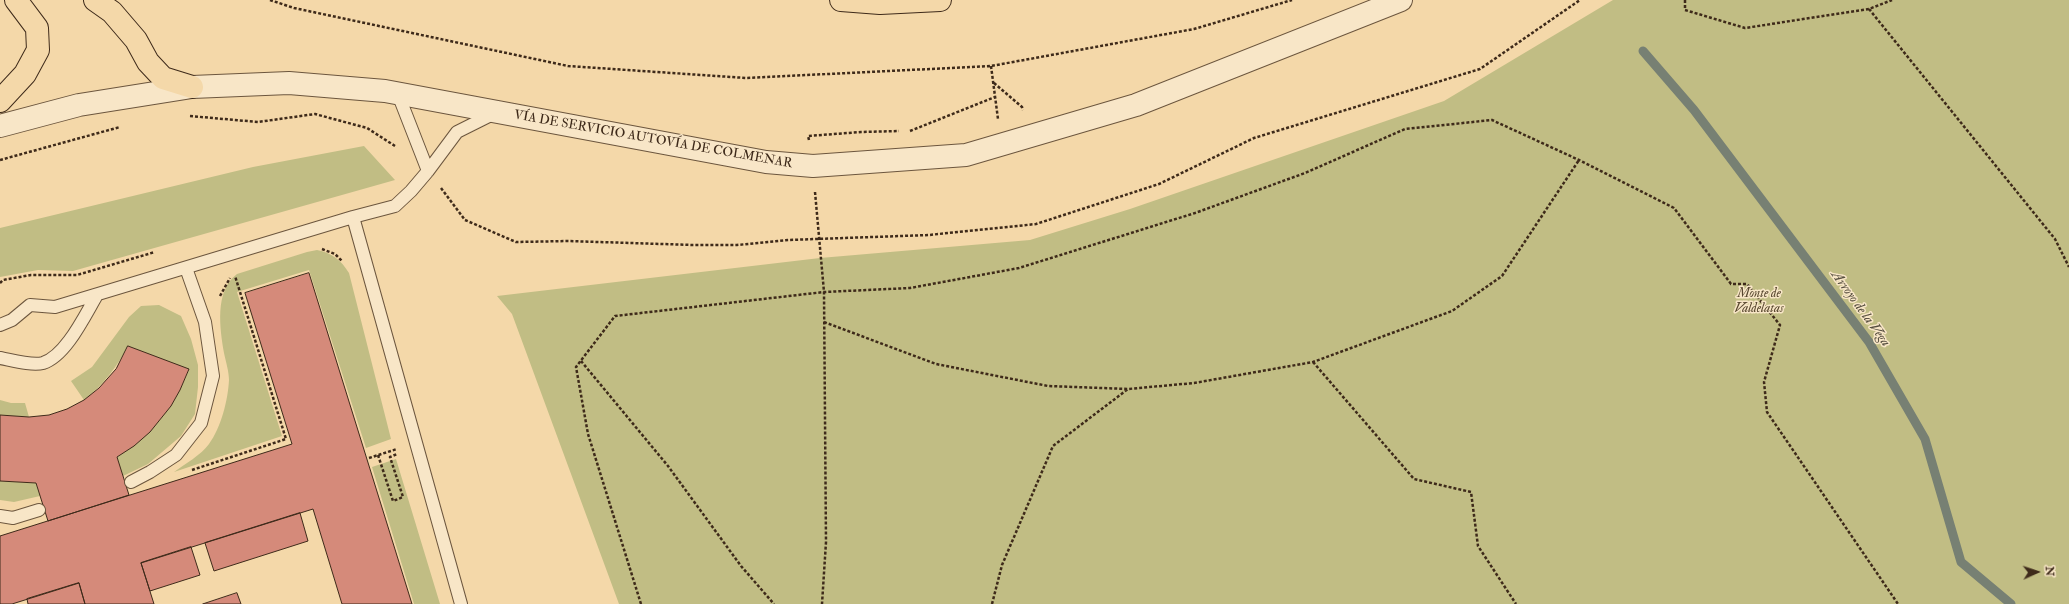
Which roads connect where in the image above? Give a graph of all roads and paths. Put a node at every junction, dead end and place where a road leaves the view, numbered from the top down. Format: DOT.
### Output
graph roads {
  1 [pos="16,0"];
  2 [pos="94,0"];
  3 [pos="270,0"];
  4 [pos="841,0"];
  5 [pos="940,0"];
  6 [pos="1292,0"];
  7 [pos="1401,0"];
  8 [pos="1580,0"];
  9 [pos="1685,0"];
  10 [pos="1892,0"];
  11 [pos="1869,9"];
  12 [pos="991,66"];
  13 [pos="993,82"];
  14 [pos="192,87"];
  15 [pos="398,94"];
  16 [pos="995,97"];
  17 [pos="0,101"];
  18 [pos="496,112"];
  19 [pos="184,116"];
  20 [pos="126,125"];
  21 [pos="0,126"];
  22 [pos="1029,137"];
  23 [pos="1001,145"];
  24 [pos="0,160"];
  25 [pos="1579,160"];
  26 [pos="813,166"];
  27 [pos="428,171"];
  28 [pos="353,217"];
  29 [pos="820,239"];
  30 [pos="318,248"];
  31 [pos="161,250"];
  32 [pos="346,266"];
  33 [pos="2069,267"];
  34 [pos="186,268"];
  35 [pos="0,283"];
  36 [pos="824,292"];
  37 [pos="97,295"];
  38 [pos="219,297"];
  39 [pos="824,322"];
  40 [pos="0,325"];
  41 [pos="0,358"];
  42 [pos="581,361"];
  43 [pos="1313,362"];
  44 [pos="1128,389"];
  45 [pos="399,448"];
  46 [pos="390,451"];
  47 [pos="401,453"];
  48 [pos="378,455"];
  49 [pos="390,457"];
  50 [pos="369,458"];
  51 [pos="189,471"];
  52 [pos="131,482"];
  53 [pos="39,510"];
  54 [pos="0,516"];
  55 [pos="461,604"];
  56 [pos="641,604"];
  57 [pos="774,604"];
  58 [pos="822,604"];
  59 [pos="992,604"];
  60 [pos="1516,604"];
  61 [pos="1898,604"];
  1 -- 17 [label="highway"];
  2 -- 14 [label="highway"];
  3 -- 12 [label="path"];
  4 -- 5 [label="highway"];
  6 -- 12 [label="path"];
  7 -- 22 [label="street, VÍA DE SERVICIO AUTOVÍA DE COLMENAR"];
  8 -- 29 [label="path"];
  9 -- 11 [label="path"];
  10 -- 11 [label="path"];
  11 -- 33 [label="path"];
  12 -- 13 [label="path"];
  13 -- 16 [label="path"];
  13 -- 22 [label="path"];
  14 -- 15 [label="street, VÍA DE SERVICIO AUTOVÍA DE COLMENAR"];
  14 -- 21 [label="street, VÍA DE SERVICIO AUTOVÍA DE COLMENAR"];
  15 -- 18 [label="street, VÍA DE SERVICIO AUTOVÍA DE COLMENAR"];
  15 -- 27 [label="lane"];
  16 -- 23 [label="path"];
  16 -- 26 [label="path"];
  18 -- 26 [label="street, VÍA DE SERVICIO AUTOVÍA DE COLMENAR"];
  18 -- 27 [label="lane"];
  19 -- 27 [label="path"];
  20 -- 24 [label="path"];
  22 -- 23 [label="street, VÍA DE SERVICIO AUTOVÍA DE COLMENAR"];
  23 -- 26 [label="street, VÍA DE SERVICIO AUTOVÍA DE COLMENAR"];
  25 -- 36 [label="path"];
  25 -- 43 [label="path"];
  25 -- 61 [label="path"];
  26 -- 29 [label="path"];
  27 -- 28 [label="lane"];
  27 -- 29 [label="path"];
  28 -- 34 [label="lane"];
  28 -- 55 [label="lane"];
  29 -- 36 [label="path"];
  30 -- 32 [label="path"];
  31 -- 35 [label="path"];
  34 -- 37 [label="lane"];
  34 -- 52 [label="lane"];
  36 -- 39 [label="path"];
  36 -- 42 [label="path"];
  37 -- 40 [label="lane"];
  37 -- 41 [label="lane"];
  38 -- 51 [label="path"];
  39 -- 44 [label="path"];
  39 -- 58 [label="path"];
  42 -- 56 [label="path"];
  42 -- 57 [label="path"];
  43 -- 44 [label="path"];
  43 -- 60 [label="path"];
  44 -- 59 [label="path"];
  45 -- 47 [label="path"];
  46 -- 48 [label="path"];
  48 -- 49 [label="path"];
  48 -- 50 [label="path"];
  53 -- 54 [label="lane"];
}
